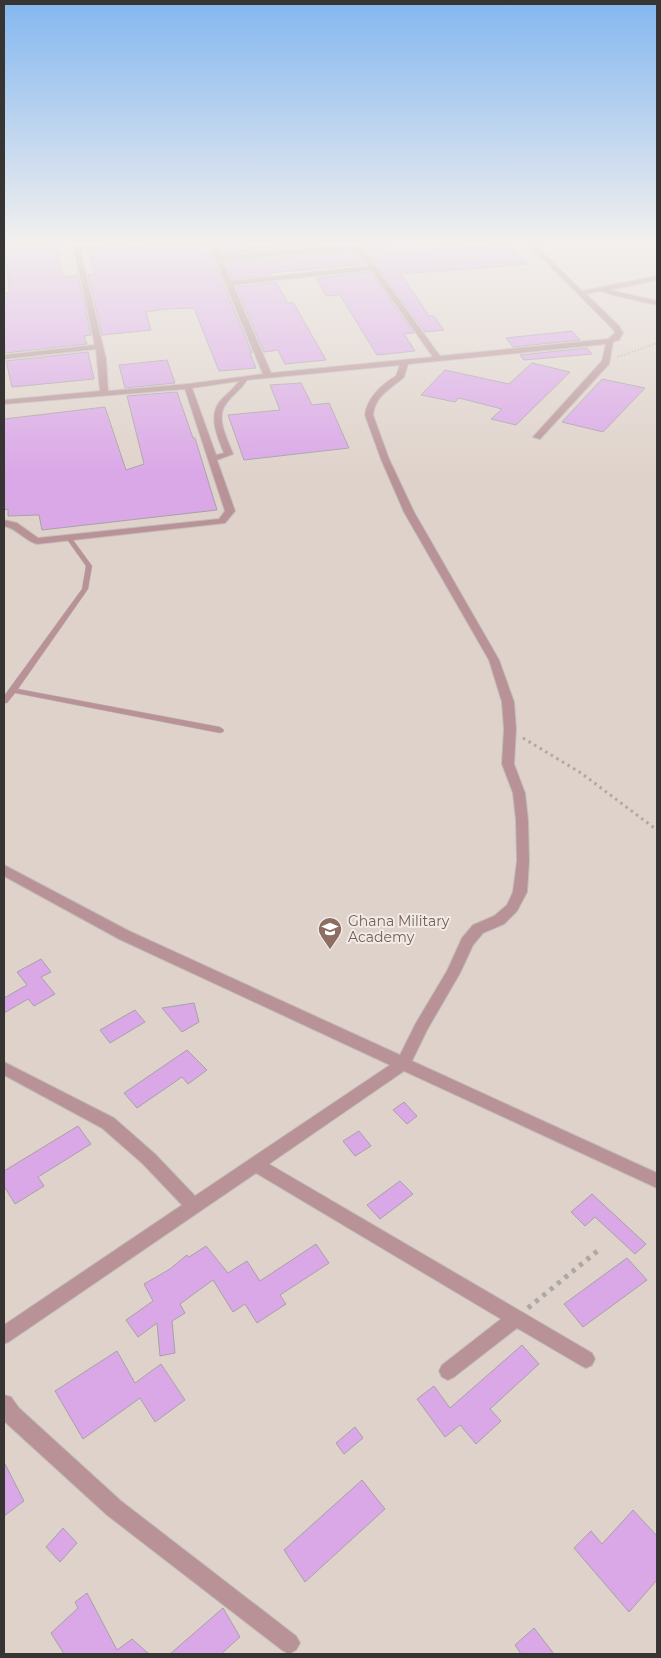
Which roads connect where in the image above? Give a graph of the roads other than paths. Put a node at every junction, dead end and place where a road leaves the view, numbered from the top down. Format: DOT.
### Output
graph roads {
  1 [pos="92,321"];
  2 [pos="246,321"];
  3 [pos="411,321"];
  4 [pos="608,321"];
  5 [pos="610,341"];
  6 [pos="98,347"];
  7 [pos="4,357"];
  8 [pos="438,359"];
  9 [pos="404,363"];
  10 [pos="268,376"];
  11 [pos="244,378"];
  12 [pos="188,386"];
  13 [pos="104,393"];
  14 [pos="4,402"];
  15 [pos="537,437"];
  16 [pos="212,459"];
  17 [pos="4,523"];
  18 [pos="70,538"];
  19 [pos="13,690"];
  20 [pos="4,701"];
  21 [pos="220,730"];
  22 [pos="4,870"];
  23 [pos="403,1064"];
  24 [pos="4,1068"];
  25 [pos="256,1164"];
  26 [pos="657,1182"];
  27 [pos="194,1206"];
  28 [pos="516,1318"];
  29 [pos="4,1335"];
  30 [pos="586,1359"];
  31 [pos="448,1370"];
  32 [pos="4,1404"];
  33 [pos="289,1643"];
  1 -- 6 [label="street"];
  2 -- 10 [label="street"];
  3 -- 8 [label="street"];
  4 -- 5 [label="street"];
  5 -- 8 [label="street"];
  5 -- 15 [label="street"];
  6 -- 7 [label="street"];
  6 -- 13 [label="street"];
  8 -- 9 [label="street"];
  9 -- 10 [label="street"];
  9 -- 23 [label="street"];
  10 -- 11 [label="street"];
  11 -- 12 [label="street"];
  11 -- 16 [label="street"];
  12 -- 13 [label="street"];
  12 -- 16 [label="street"];
  13 -- 14 [label="street"];
  16 -- 18 [label="street"];
  17 -- 18 [label="street"];
  18 -- 19 [label="lane"];
  19 -- 20 [label="lane"];
  19 -- 21 [label="lane"];
  22 -- 23 [label="street"];
  23 -- 25 [label="street"];
  23 -- 26 [label="street"];
  24 -- 27 [label="street"];
  25 -- 27 [label="street"];
  25 -- 28 [label="street"];
  27 -- 29 [label="street"];
  28 -- 30 [label="street"];
  28 -- 31 [label="street"];
  32 -- 33 [label="street"];
}
